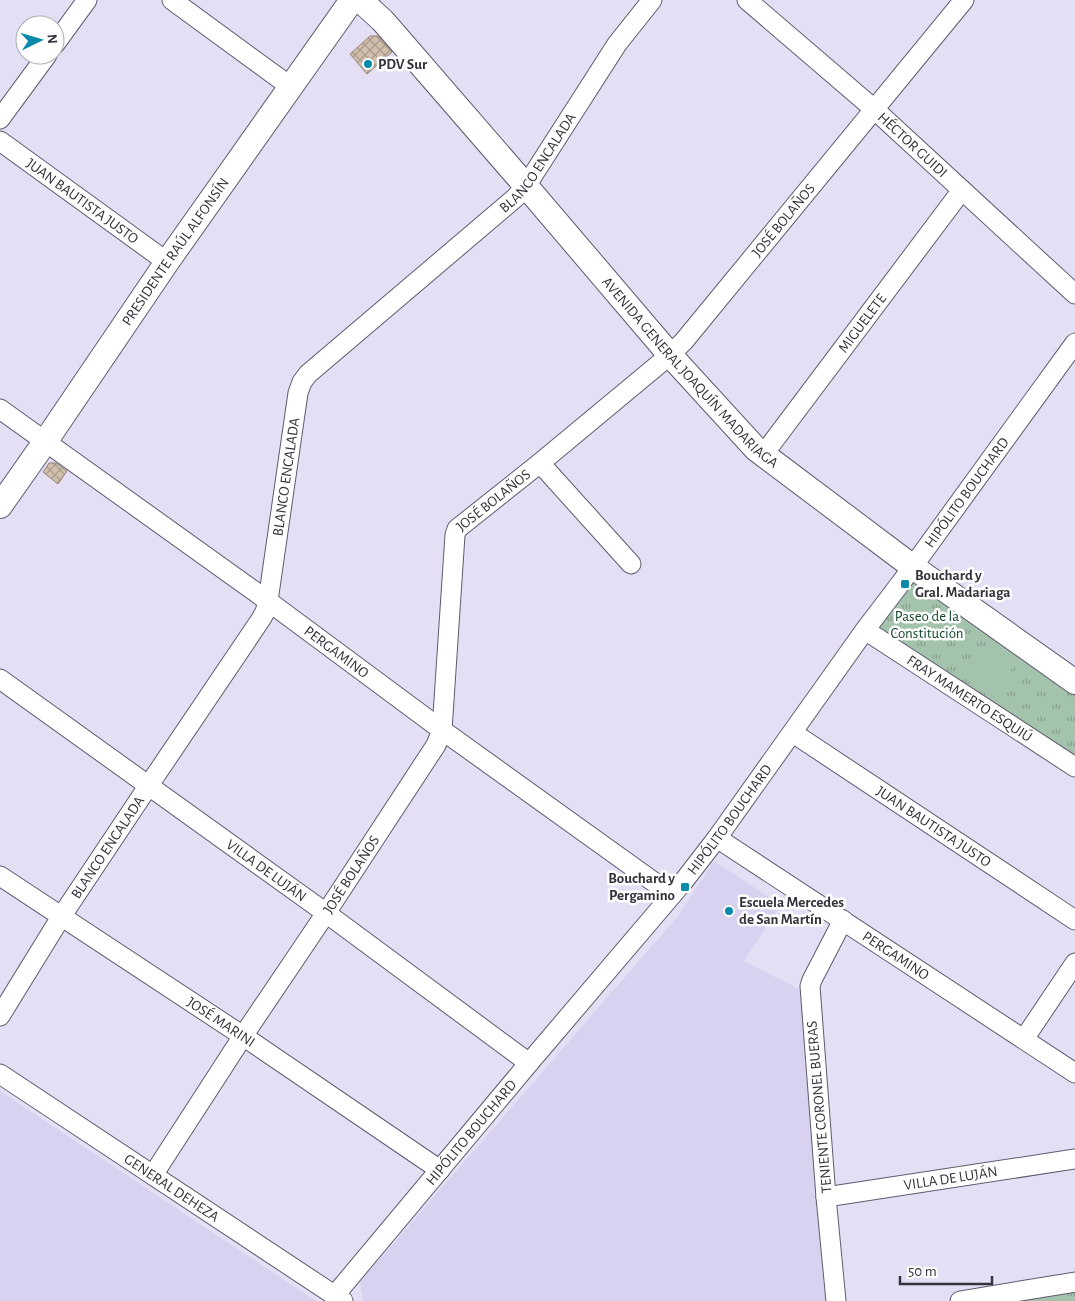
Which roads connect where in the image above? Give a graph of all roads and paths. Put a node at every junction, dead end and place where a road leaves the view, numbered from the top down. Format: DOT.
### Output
graph roads {
  1 [pos="87,0"];
  2 [pos="172,0"];
  3 [pos="352,0"];
  4 [pos="360,0"];
  5 [pos="652,0"];
  6 [pos="747,0"];
  7 [pos="964,0"];
  8 [pos="65,30"];
  9 [pos="40,65"];
  10 [pos="291,87"];
  11 [pos="874,109"];
  12 [pos="0,119"];
  13 [pos="0,142"];
  14 [pos="526,186"];
  15 [pos="962,190"];
  16 [pos="167,262"];
  17 [pos="1075,294"];
  18 [pos="1075,343"];
  19 [pos="670,355"];
  20 [pos="0,409"];
  21 [pos="45,442"];
  22 [pos="763,455"];
  23 [pos="540,462"];
  24 [pos="0,506"];
  25 [pos="631,564"];
  26 [pos="913,567"];
  27 [pos="268,601"];
  28 [pos="865,630"];
  29 [pos="1072,673"];
  30 [pos="0,679"];
  31 [pos="442,730"];
  32 [pos="792,733"];
  33 [pos="1075,767"];
  34 [pos="149,785"];
  35 [pos="717,838"];
  36 [pos="0,876"];
  37 [pos="672,895"];
  38 [pos="326,913"];
  39 [pos="61,917"];
  40 [pos="843,920"];
  41 [pos="1075,920"];
  42 [pos="1075,963"];
  43 [pos="0,1016"];
  44 [pos="243,1036"];
  45 [pos="1024,1039"];
  46 [pos="529,1063"];
  47 [pos="0,1074"];
  48 [pos="1075,1074"];
  49 [pos="1075,1159"];
  50 [pos="440,1170"];
  51 [pos="153,1175"];
  52 [pos="826,1197"];
  53 [pos="1075,1282"];
  54 [pos="339,1298"];
  55 [pos="836,1301"];
  56 [pos="960,1301"];
  1 -- 8 [label="street"];
  2 -- 10 [label="street"];
  3 -- 10 [label="main road, PRESIDENTE RAÚL ALFONSÍN"];
  4 -- 14 [label="main road, AVENIDA GENERAL JOAQUÍN MADARIAGA"];
  5 -- 14 [label="street, BLANCO ENCALADA"];
  6 -- 11 [label="street, HÉCTOR GUIDI"];
  7 -- 11 [label="street, JOSÉ BOLAÑOS"];
  9 -- 12 [label="street"];
  10 -- 16 [label="main road, PRESIDENTE RAÚL ALFONSÍN"];
  11 -- 15 [label="street, HÉCTOR GUIDI"];
  11 -- 19 [label="street, JOSÉ BOLAÑOS"];
  13 -- 16 [label="street, JUAN BAUTISTA JUSTO"];
  14 -- 19 [label="main road, AVENIDA GENERAL JOAQUÍN MADARIAGA"];
  14 -- 27 [label="street, BLANCO ENCALADA"];
  15 -- 17 [label="street, HÉCTOR GUIDI"];
  15 -- 22 [label="street, MIGUELETE"];
  16 -- 21 [label="main road, PRESIDENTE RAÚL ALFONSÍN"];
  18 -- 26 [label="street, HIPÓLITO BOUCHARD"];
  19 -- 22 [label="main road, AVENIDA GENERAL JOAQUÍN MADARIAGA"];
  19 -- 23 [label="street, JOSÉ BOLAÑOS"];
  20 -- 21 [label="street, PERGAMINO"];
  21 -- 24 [label="main road, PRESIDENTE RAÚL ALFONSÍN"];
  21 -- 27 [label="street, PERGAMINO"];
  22 -- 26 [label="main road, AVENIDA GENERAL JOAQUÍN MADARIAGA"];
  23 -- 25 [label="street"];
  23 -- 31 [label="street, JOSÉ BOLAÑOS"];
  26 -- 28 [label="street, HIPÓLITO BOUCHARD"];
  26 -- 29 [label="main road, AVENIDA GENERAL JOAQUÍN MADARIAGA"];
  27 -- 31 [label="street, PERGAMINO"];
  27 -- 34 [label="street, BLANCO ENCALADA"];
  28 -- 32 [label="street, HIPÓLITO BOUCHARD"];
  28 -- 33 [label="street, FRAY MAMERTO ESQUIÚ"];
  30 -- 34 [label="street, VILLA DE LUJÁN"];
  31 -- 37 [label="street, PERGAMINO"];
  31 -- 38 [label="street, JOSÉ BOLAÑOS"];
  32 -- 35 [label="street, HIPÓLITO BOUCHARD"];
  32 -- 41 [label="street, JUAN BAUTISTA JUSTO"];
  34 -- 38 [label="street, VILLA DE LUJÁN"];
  34 -- 39 [label="street, BLANCO ENCALADA"];
  35 -- 37 [label="street, HIPÓLITO BOUCHARD"];
  35 -- 40 [label="street, PERGAMINO"];
  36 -- 39 [label="street, JOSÉ MARINI"];
  37 -- 46 [label="street, HIPÓLITO BOUCHARD"];
  38 -- 44 [label="street, JOSÉ BOLAÑOS"];
  38 -- 46 [label="street, VILLA DE LUJÁN"];
  39 -- 43 [label="street, BLANCO ENCALADA"];
  39 -- 44 [label="street, JOSÉ MARINI"];
  40 -- 45 [label="street, PERGAMINO"];
  40 -- 52 [label="street, TENIENTE CORONEL BUERAS"];
  42 -- 45 [label="street"];
  44 -- 50 [label="street, JOSÉ MARINI"];
  44 -- 51 [label="street, JOSÉ BOLAÑOS"];
  45 -- 48 [label="street, PERGAMINO"];
  46 -- 50 [label="street, HIPÓLITO BOUCHARD"];
  47 -- 51 [label="street, GENERAL DEHEZA"];
  49 -- 52 [label="street, VILLA DE LUJÁN"];
  50 -- 54 [label="street, HIPÓLITO BOUCHARD"];
  51 -- 54 [label="street, GENERAL DEHEZA"];
  52 -- 55 [label="street, TENIENTE CORONEL BUERAS"];
  53 -- 56 [label="street"];
}
